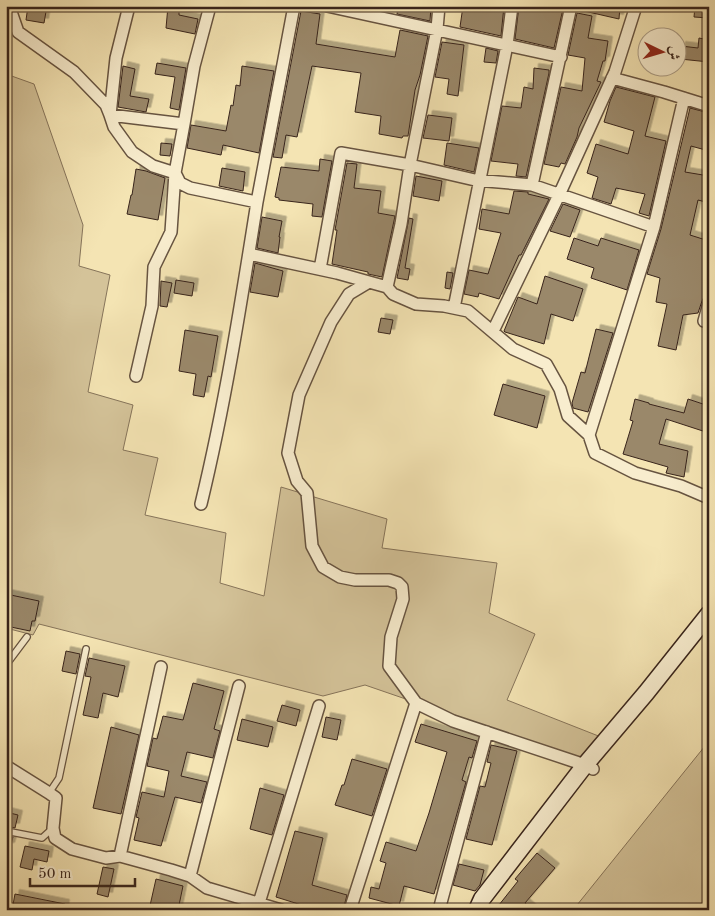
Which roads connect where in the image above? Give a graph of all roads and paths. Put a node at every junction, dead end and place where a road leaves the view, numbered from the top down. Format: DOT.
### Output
graph roads {
  1 [pos="9,6"];
  2 [pos="128,6"];
  3 [pos="210,6"];
  4 [pos="294,6"];
  5 [pos="327,6"];
  6 [pos="439,6"];
  7 [pos="512,6"];
  8 [pos="572,6"];
  9 [pos="636,6"];
  10 [pos="366,10"];
  11 [pos="437,29"];
  12 [pos="508,45"];
  13 [pos="562,57"];
  14 [pos="612,78"];
  15 [pos="684,98"];
  16 [pos="709,106"];
  17 [pos="110,115"];
  18 [pos="184,124"];
  19 [pos="410,166"];
  20 [pos="175,173"];
  21 [pos="480,181"];
  22 [pos="532,185"];
  23 [pos="559,195"];
  24 [pos="257,202"];
  25 [pos="654,226"];
  26 [pos="249,254"];
  27 [pos="320,270"];
  28 [pos="368,282"];
  29 [pos="387,287"];
  30 [pos="709,303"];
  31 [pos="454,308"];
  32 [pos="704,321"];
  33 [pos="493,331"];
  34 [pos="136,376"];
  35 [pos="589,435"];
  36 [pos="709,498"];
  37 [pos="201,504"];
  38 [pos="709,614"];
  39 [pos="709,629"];
  40 [pos="27,637"];
  41 [pos="86,649"];
  42 [pos="6,665"];
  43 [pos="161,667"];
  44 [pos="239,686"];
  45 [pos="416,703"];
  46 [pos="319,706"];
  47 [pos="488,732"];
  48 [pos="6,766"];
  49 [pos="589,767"];
  50 [pos="49,793"];
  51 [pos="53,828"];
  52 [pos="6,832"];
  53 [pos="120,856"];
  54 [pos="190,876"];
  55 [pos="259,903"];
  56 [pos="281,910"];
  57 [pos="350,910"];
  58 [pos="439,910"];
  59 [pos="478,910"];
  1 -- 17 [label="street"];
  2 -- 17 [label="street"];
  3 -- 18 [label="street"];
  4 -- 24 [label="street"];
  5 -- 10 [label="street"];
  6 -- 11 [label="street"];
  7 -- 12 [label="street"];
  8 -- 13 [label="street"];
  9 -- 14 [label="street"];
  10 -- 11 [label="street"];
  11 -- 12 [label="street"];
  11 -- 19 [label="street"];
  12 -- 13 [label="street"];
  12 -- 21 [label="street"];
  13 -- 22 [label="street"];
  14 -- 15 [label="street"];
  14 -- 23 [label="street"];
  15 -- 16 [label="street"];
  15 -- 25 [label="street"];
  17 -- 18 [label="street"];
  17 -- 20 [label="street"];
  18 -- 20 [label="street"];
  19 -- 21 [label="street"];
  19 -- 27 [label="street"];
  19 -- 29 [label="street"];
  20 -- 24 [label="street"];
  20 -- 34 [label="street"];
  21 -- 22 [label="street"];
  21 -- 31 [label="street"];
  22 -- 23 [label="street"];
  23 -- 25 [label="street"];
  23 -- 33 [label="street"];
  24 -- 26 [label="street"];
  25 -- 35 [label="street"];
  26 -- 27 [label="street"];
  26 -- 37 [label="street"];
  27 -- 28 [label="street"];
  28 -- 29 [label="street"];
  28 -- 45 [label="street"];
  29 -- 31 [label="street"];
  30 -- 32 [label="street"];
  31 -- 33 [label="street"];
  33 -- 35 [label="street"];
  35 -- 36 [label="street"];
  38 -- 49 [label="street"];
  39 -- 49 [label="street"];
  40 -- 42 [label="lane"];
  41 -- 50 [label="lane"];
  43 -- 53 [label="street"];
  44 -- 54 [label="street"];
  45 -- 47 [label="street"];
  45 -- 57 [label="street"];
  46 -- 55 [label="street"];
  47 -- 49 [label="street"];
  47 -- 58 [label="street"];
  48 -- 50 [label="street"];
  49 -- 59 [label="street"];
  50 -- 51 [label="street"];
  51 -- 52 [label="lane"];
  51 -- 53 [label="street"];
  53 -- 54 [label="street"];
  54 -- 55 [label="street"];
  55 -- 56 [label="street"];
}
